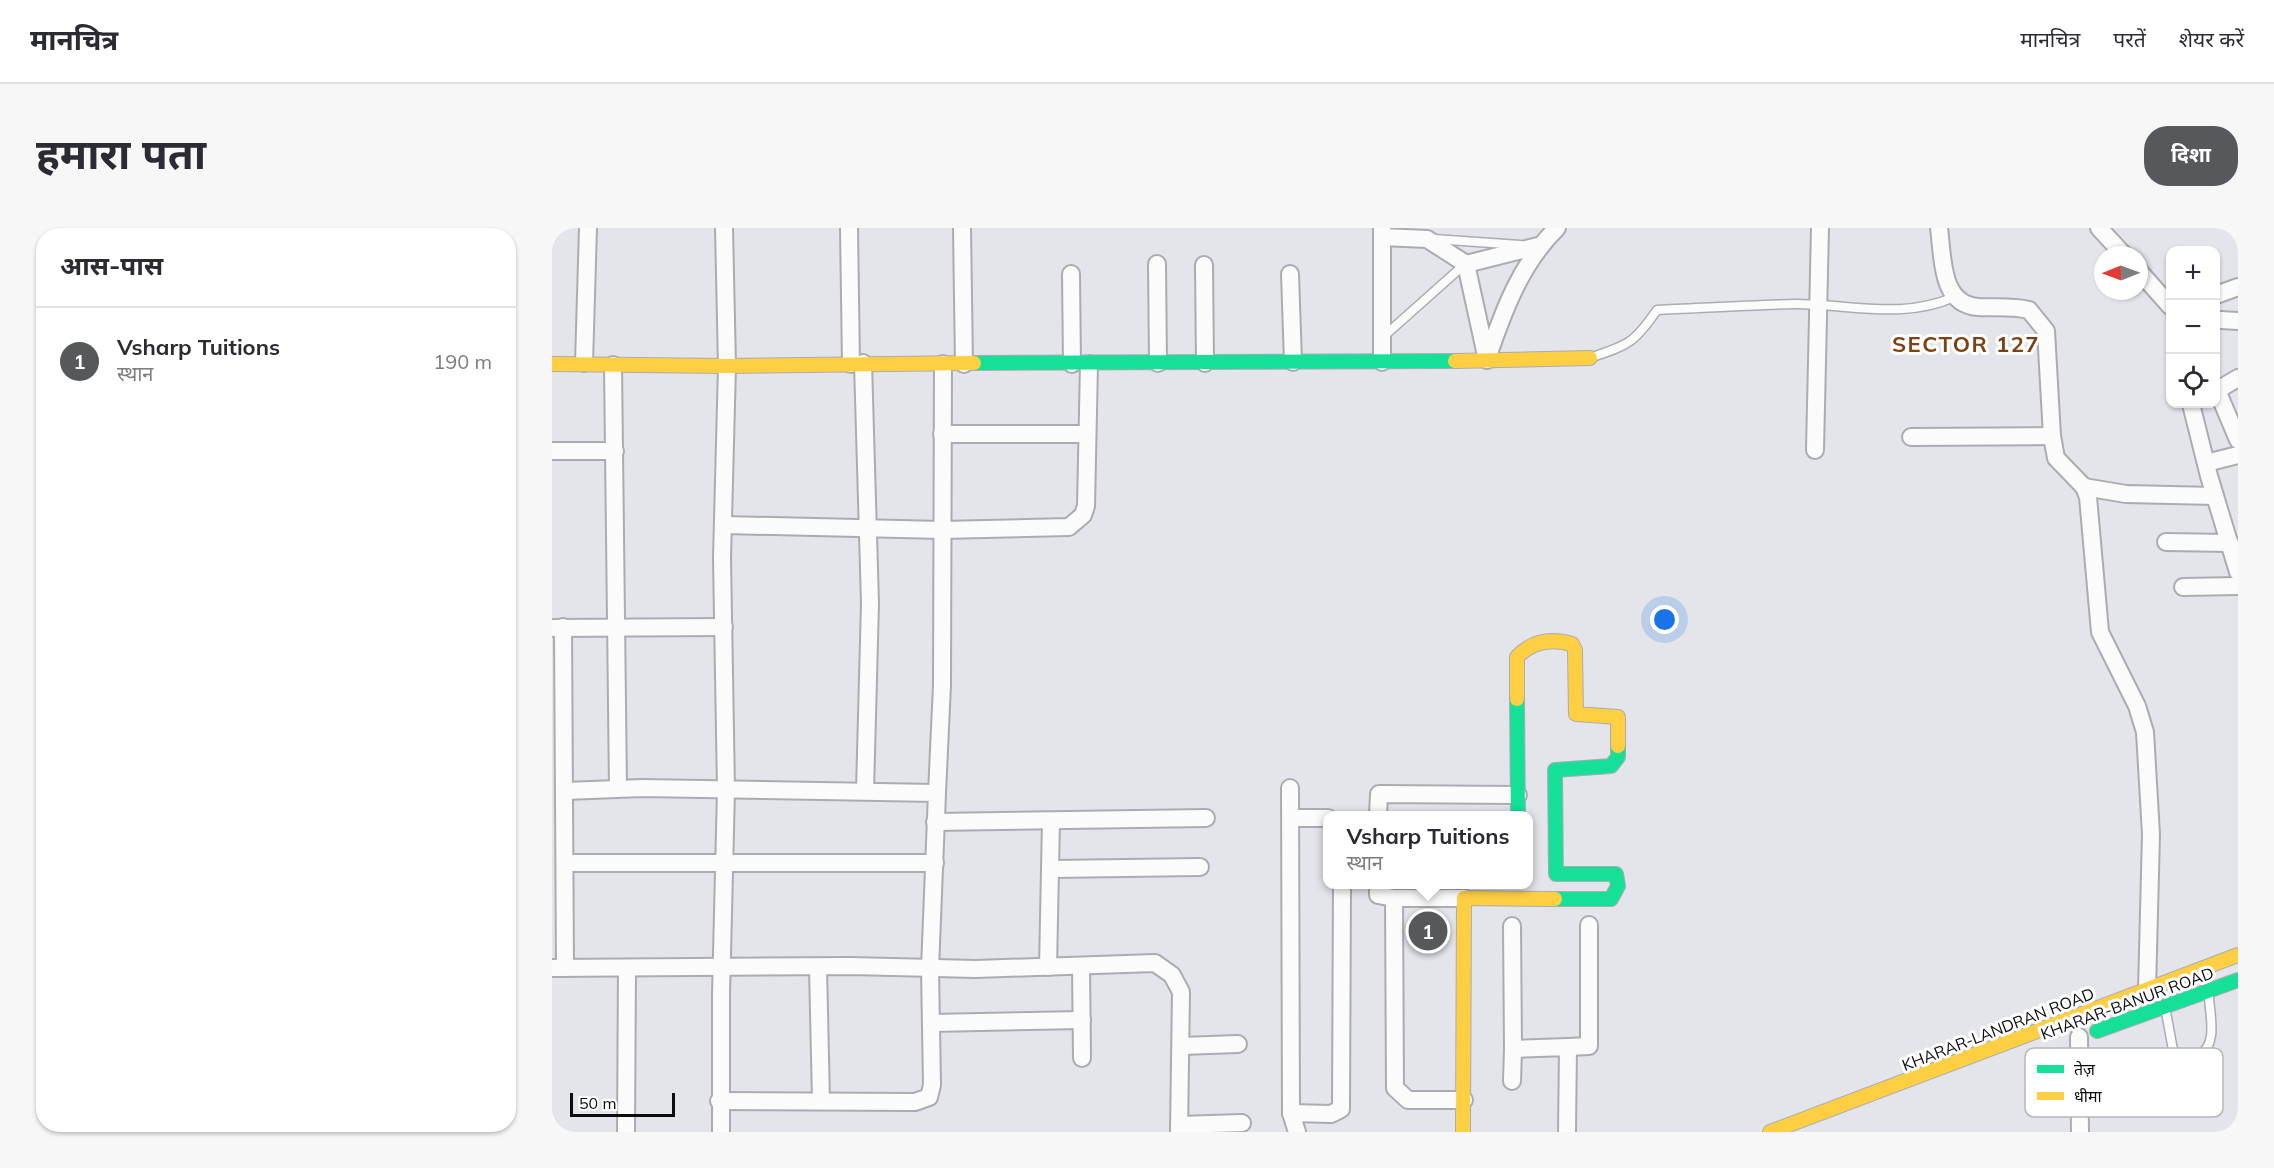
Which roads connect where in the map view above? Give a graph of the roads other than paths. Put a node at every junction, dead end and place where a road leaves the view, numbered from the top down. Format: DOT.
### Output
graph roads {
  1 [pos="588,228"];
  2 [pos="724,228"];
  3 [pos="849,228"];
  4 [pos="962,228"];
  5 [pos="1557,228"];
  6 [pos="1820,228"];
  7 [pos="1939,228"];
  8 [pos="2099,228"];
  9 [pos="1382,233"];
  10 [pos="1427,239"];
  11 [pos="1538,246"];
  12 [pos="2116,246"];
  13 [pos="1157,264"];
  14 [pos="1466,264"];
  15 [pos="1204,265"];
  16 [pos="1071,274"];
  17 [pos="1290,274"];
  18 [pos="2148,281"];
  19 [pos="2238,287"];
  20 [pos="2220,294"];
  21 [pos="1954,297"];
  22 [pos="2166,301"];
  23 [pos="1820,306"];
  24 [pos="2221,320"];
  25 [pos="2238,321"];
  26 [pos="1382,338"];
  27 [pos="1590,358"];
  28 [pos="1486,360"];
  29 [pos="1293,362"];
  30 [pos="1382,362"];
  31 [pos="584,363"];
  32 [pos="857,363"];
  33 [pos="1158,363"];
  34 [pos="1205,363"];
  35 [pos="552,364"];
  36 [pos="943,364"];
  37 [pos="964,364"];
  38 [pos="1080,364"];
  39 [pos="613,365"];
  40 [pos="727,366"];
  41 [pos="2238,378"];
  42 [pos="2220,389"];
  43 [pos="2220,400"];
  44 [pos="2193,408"];
  45 [pos="942,434"];
  46 [pos="1087,434"];
  47 [pos="2052,436"];
  48 [pos="1911,437"];
  49 [pos="2238,440"];
  50 [pos="1815,450"];
  51 [pos="552,451"];
  52 [pos="615,451"];
  53 [pos="2238,455"];
  54 [pos="2206,463"];
  55 [pos="2084,487"];
  56 [pos="2215,496"];
  57 [pos="724,525"];
  58 [pos="869,528"];
  59 [pos="942,530"];
  60 [pos="2166,542"];
  61 [pos="2230,543"];
  62 [pos="2238,572"];
  63 [pos="2238,586"];
  64 [pos="2183,587"];
  65 [pos="558,627"];
  66 [pos="617,627"];
  67 [pos="724,627"];
  68 [pos="618,788"];
  69 [pos="1290,788"];
  70 [pos="726,790"];
  71 [pos="865,791"];
  72 [pos="566,792"];
  73 [pos="936,793"];
  74 [pos="1518,795"];
  75 [pos="1378,811"];
  76 [pos="1518,811"];
  77 [pos="1206,818"];
  78 [pos="1291,818"];
  79 [pos="1323,818"];
  80 [pos="1051,821"];
  81 [pos="935,822"];
  82 [pos="724,862"];
  83 [pos="566,863"];
  84 [pos="935,863"];
  85 [pos="1200,867"];
  86 [pos="1051,869"];
  87 [pos="1342,889"];
  88 [pos="1378,889"];
  89 [pos="1520,892"];
  90 [pos="1394,898"];
  91 [pos="1464,898"];
  92 [pos="1589,925"];
  93 [pos="1512,926"];
  94 [pos="2238,956"];
  95 [pos="1081,966"];
  96 [pos="818,967"];
  97 [pos="1048,967"];
  98 [pos="558,968"];
  99 [pos="627,969"];
  100 [pos="721,969"];
  101 [pos="930,969"];
  102 [pos="2238,980"];
  103 [pos="2147,990"];
  104 [pos="2209,990"];
  105 [pos="2166,1006"];
  106 [pos="1082,1020"];
  107 [pos="931,1023"];
  108 [pos="2074,1039"];
  109 [pos="1238,1044"];
  110 [pos="1181,1046"];
  111 [pos="1568,1047"];
  112 [pos="2075,1048"];
  113 [pos="2173,1048"];
  114 [pos="2209,1048"];
  115 [pos="1513,1049"];
  116 [pos="1082,1058"];
  117 [pos="1512,1081"];
  118 [pos="1464,1100"];
  119 [pos="719,1101"];
  120 [pos="821,1101"];
  121 [pos="1291,1113"];
  122 [pos="2079,1117"];
  123 [pos="1242,1123"];
  124 [pos="1179,1128"];
  125 [pos="627,1132"];
  126 [pos="721,1132"];
  127 [pos="1297,1132"];
  128 [pos="1463,1132"];
  129 [pos="1567,1132"];
  130 [pos="1770,1132"];
  131 [pos="2080,1132"];
  1 -- 31 [label="street"];
  2 -- 40 [label="street"];
  3 -- 32 [label="street"];
  4 -- 37 [label="street"];
  5 -- 11 [label="street"];
  6 -- 23 [label="street"];
  7 -- 21 [label="street"];
  8 -- 12 [label="street"];
  9 -- 10 [label="street"];
  9 -- 26 [label="street"];
  10 -- 11 [label="lane"];
  10 -- 14 [label="street"];
  11 -- 14 [label="street"];
  11 -- 28 [label="street"];
  13 -- 33 [label="street"];
  14 -- 26 [label="lane"];
  14 -- 28 [label="street"];
  15 -- 34 [label="street"];
  16 -- 38 [label="street"];
  17 -- 29 [label="street"];
  18 -- 22 [label="street"];
  19 -- 20 [label="street"];
  21 -- 23 [label="lane"];
  21 -- 47 [label="street"];
  23 -- 27 [label="lane"];
  23 -- 50 [label="street"];
  24 -- 25 [label="street"];
  26 -- 30 [label="street"];
  27 -- 28 [label="main road"];
  28 -- 30 [label="main road"];
  29 -- 30 [label="main road"];
  29 -- 34 [label="main road"];
  31 -- 35 [label="main road"];
  31 -- 39 [label="main road"];
  32 -- 36 [label="main road"];
  32 -- 40 [label="main road"];
  32 -- 58 [label="street"];
  33 -- 34 [label="main road"];
  33 -- 38 [label="main road"];
  36 -- 37 [label="main road"];
  36 -- 45 [label="street"];
  37 -- 38 [label="main road"];
  38 -- 46 [label="street"];
  39 -- 40 [label="main road"];
  39 -- 52 [label="street"];
  40 -- 57 [label="street"];
  41 -- 42 [label="street"];
  43 -- 49 [label="street"];
  44 -- 54 [label="street"];
  45 -- 46 [label="street"];
  45 -- 59 [label="street"];
  46 -- 59 [label="street"];
  47 -- 48 [label="street"];
  47 -- 55 [label="street"];
  51 -- 52 [label="street"];
  52 -- 66 [label="street"];
  53 -- 54 [label="street"];
  54 -- 56 [label="street"];
  55 -- 56 [label="street"];
  55 -- 103 [label="street"];
  56 -- 61 [label="street"];
  57 -- 58 [label="street"];
  57 -- 67 [label="street"];
  58 -- 59 [label="street"];
  58 -- 71 [label="street"];
  59 -- 73 [label="street"];
  60 -- 61 [label="street"];
  61 -- 62 [label="street"];
  63 -- 64 [label="street"];
  65 -- 66 [label="street"];
  65 -- 72 [label="street"];
  66 -- 67 [label="street"];
  66 -- 68 [label="street"];
  67 -- 70 [label="street"];
  68 -- 70 [label="street"];
  68 -- 72 [label="street"];
  69 -- 78 [label="street"];
  70 -- 71 [label="street"];
  70 -- 82 [label="street"];
  71 -- 73 [label="street"];
  72 -- 83 [label="street"];
  73 -- 81 [label="street"];
  74 -- 75 [label="street"];
  74 -- 76 [label="main road"];
  74 -- 89 [label="main road"];
  77 -- 80 [label="street"];
  78 -- 79 [label="street"];
  78 -- 121 [label="street"];
  80 -- 81 [label="street"];
  80 -- 86 [label="street"];
  81 -- 84 [label="street"];
  82 -- 83 [label="street"];
  82 -- 84 [label="street"];
  82 -- 100 [label="street"];
  83 -- 98 [label="street"];
  84 -- 101 [label="street"];
  85 -- 86 [label="street"];
  86 -- 97 [label="street"];
  87 -- 121 [label="street"];
  88 -- 90 [label="street"];
  89 -- 91 [label="main road"];
  90 -- 91 [label="street"];
  90 -- 118 [label="street"];
  91 -- 118 [label="main road"];
  92 -- 111 [label="street"];
  93 -- 115 [label="street"];
  94 -- 103 [label="main road, KHARAR-LANDRAN ROAD"];
  95 -- 97 [label="street"];
  95 -- 106 [label="street"];
  95 -- 110 [label="street"];
  96 -- 100 [label="street"];
  96 -- 101 [label="street"];
  96 -- 120 [label="street"];
  97 -- 101 [label="street"];
  98 -- 99 [label="street"];
  99 -- 100 [label="street"];
  99 -- 125 [label="street"];
  100 -- 119 [label="street"];
  101 -- 107 [label="street"];
  102 -- 104 [label="main road, KHARAR-BANUR ROAD"];
  103 -- 130 [label="main road, KHARAR-LANDRAN ROAD"];
  104 -- 105 [label="main road, KHARAR-BANUR ROAD"];
  104 -- 114 [label="lane"];
  105 -- 108 [label="main road, KHARAR-BANUR ROAD"];
  105 -- 113 [label="lane"];
  106 -- 107 [label="street"];
  106 -- 116 [label="street"];
  107 -- 120 [label="street"];
  108 -- 112 [label="street"];
  109 -- 110 [label="street"];
  110 -- 124 [label="street"];
  111 -- 115 [label="street"];
  111 -- 129 [label="street"];
  115 -- 117 [label="street"];
  118 -- 128 [label="main road"];
  119 -- 120 [label="street"];
  119 -- 126 [label="street"];
  121 -- 127 [label="street"];
  122 -- 131 [label="street"];
  123 -- 124 [label="street"];
}
